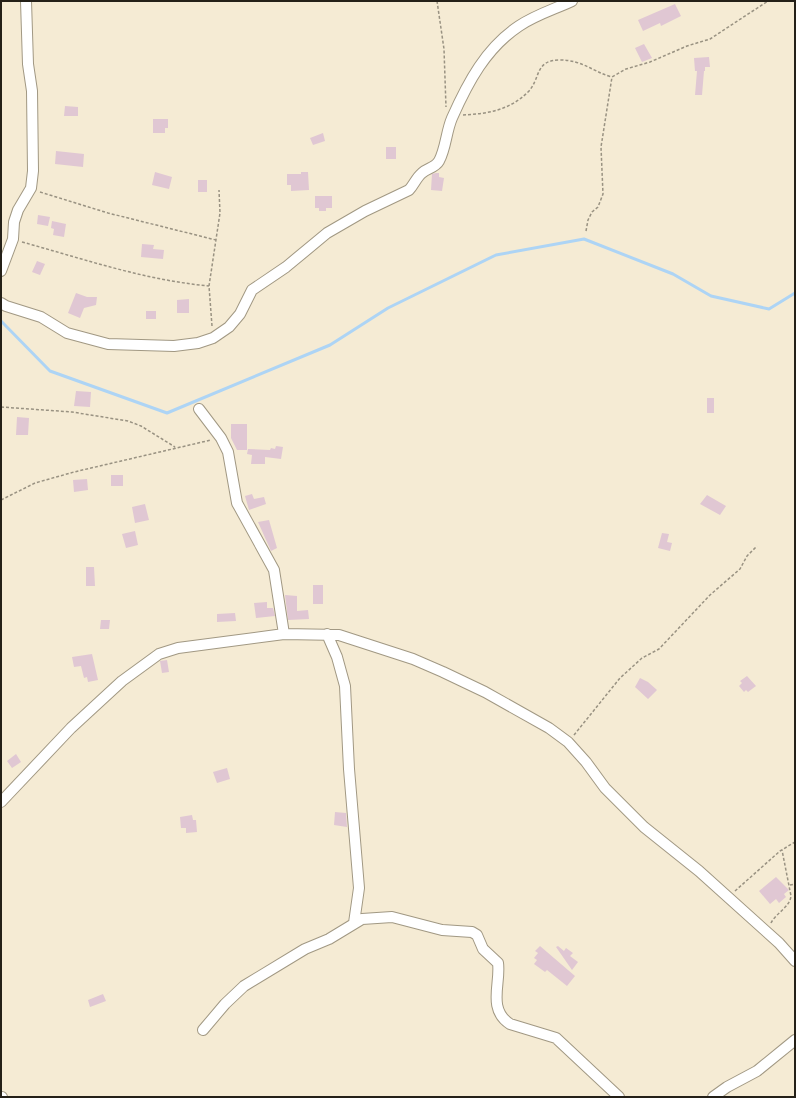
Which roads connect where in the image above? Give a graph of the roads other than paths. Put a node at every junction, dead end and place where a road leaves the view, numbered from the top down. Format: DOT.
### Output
graph roads {
  1 [pos="26,1"];
  2 [pos="572,1"];
  3 [pos="1,271"];
  4 [pos="1,303"];
  5 [pos="198,409"];
  6 [pos="284,634"];
  7 [pos="328,634"];
  8 [pos="1,802"];
  9 [pos="354,923"];
  10 [pos="795,961"];
  11 [pos="203,1030"];
  12 [pos="795,1040"];
  13 [pos="619,1097"];
  14 [pos="713,1097"];
  1 -- 3 [label="street"];
  2 -- 4 [label="street"];
  5 -- 6 [label="street"];
  6 -- 7 [label="street"];
  6 -- 8 [label="street"];
  7 -- 9 [label="street"];
  7 -- 10 [label="street"];
  9 -- 11 [label="street"];
  9 -- 13 [label="street"];
  12 -- 14 [label="street"];
}
